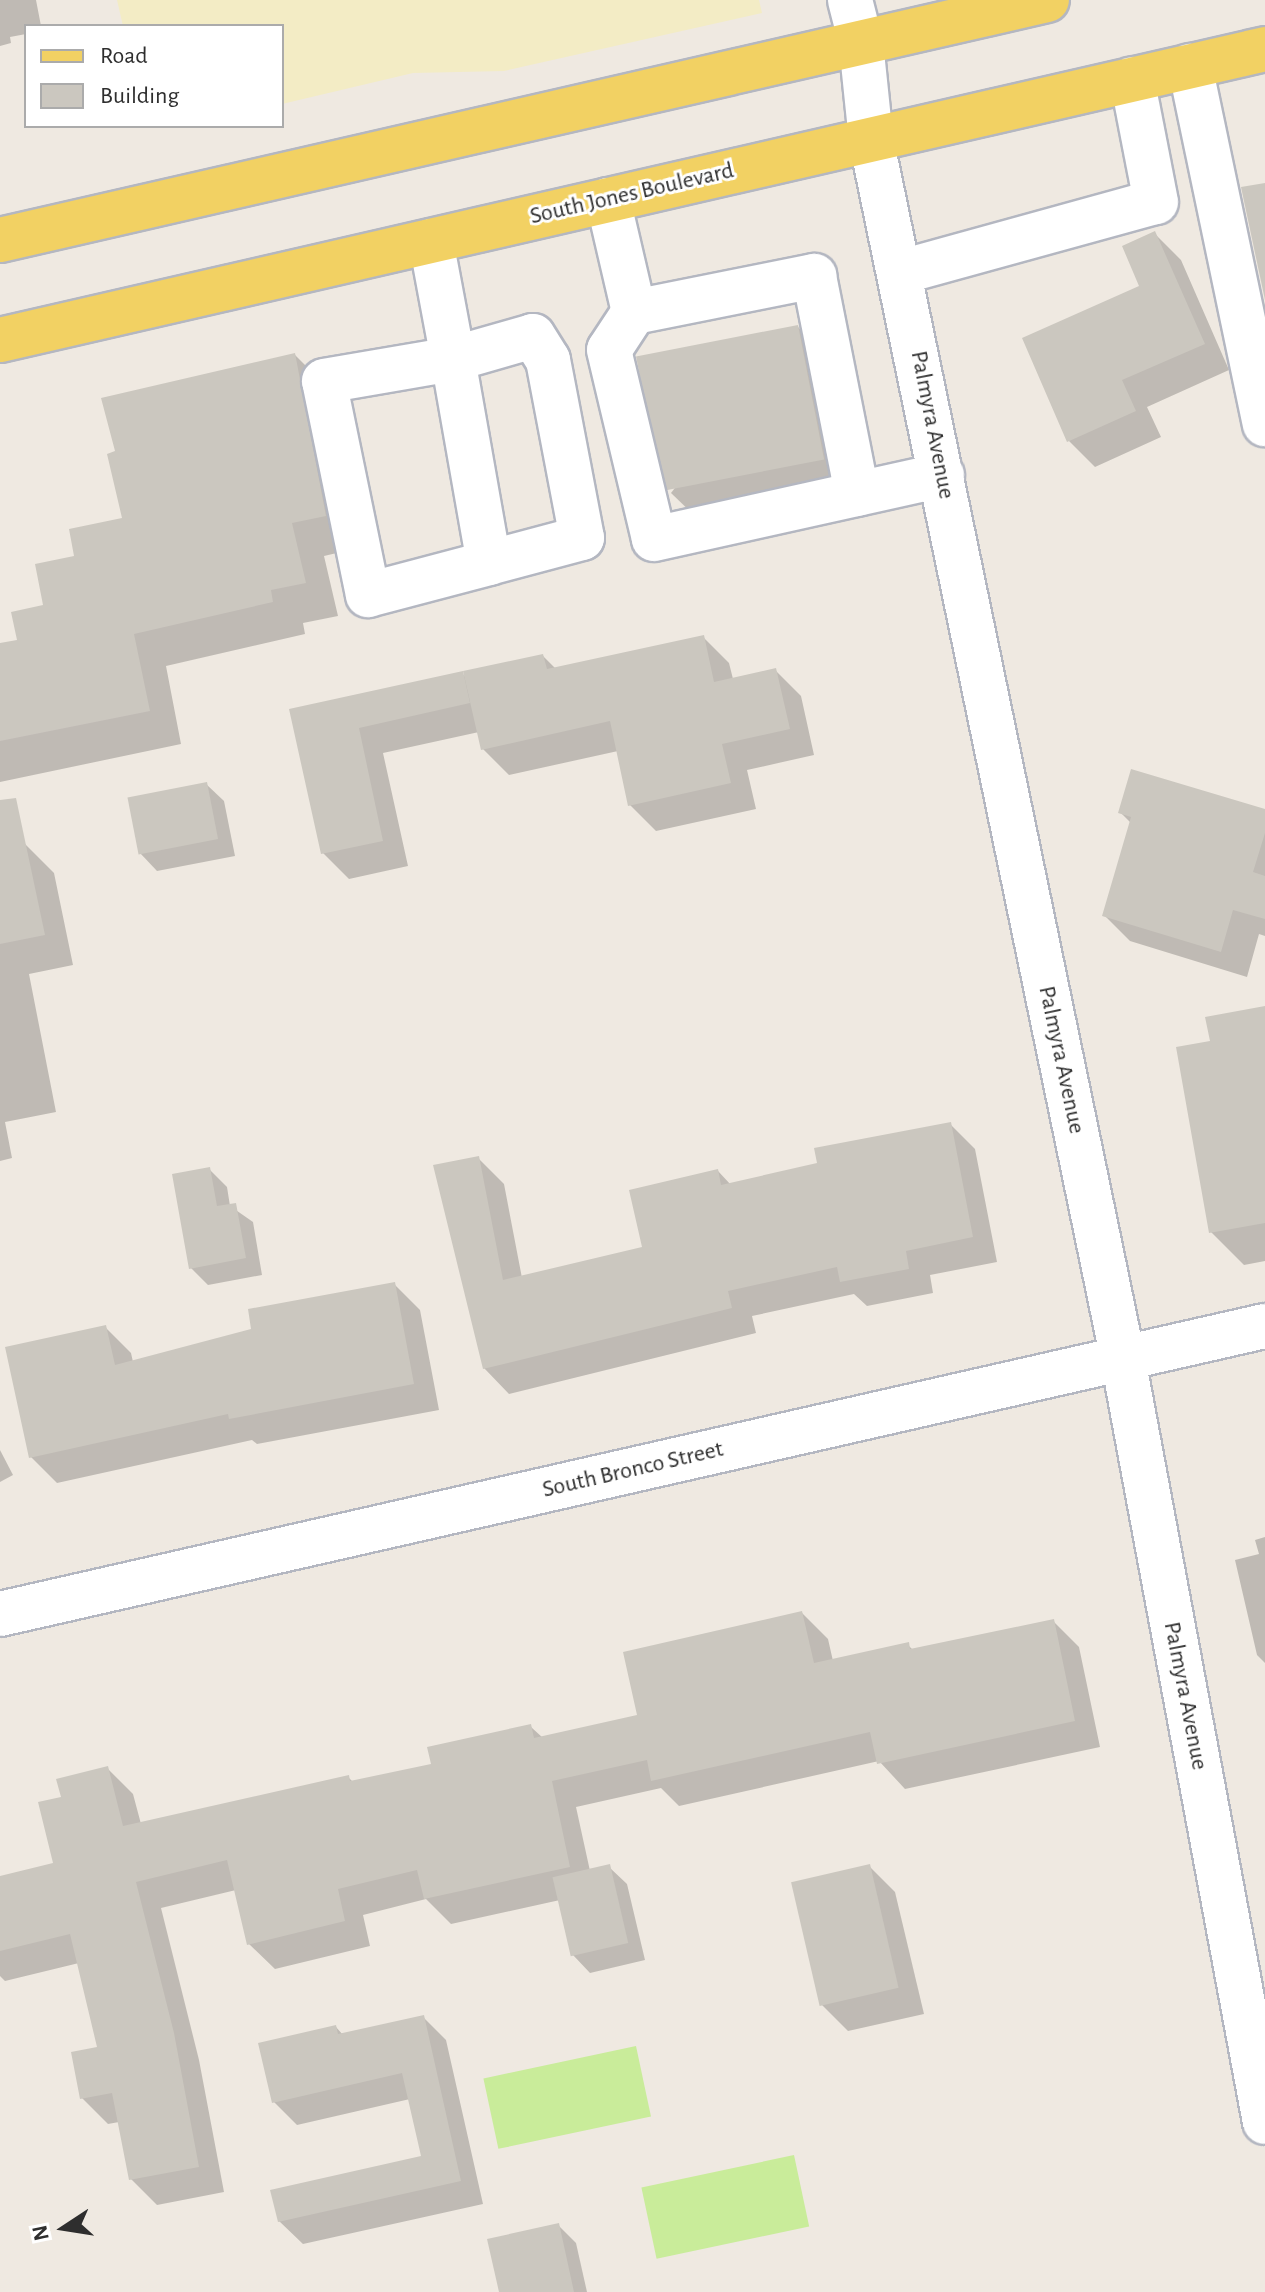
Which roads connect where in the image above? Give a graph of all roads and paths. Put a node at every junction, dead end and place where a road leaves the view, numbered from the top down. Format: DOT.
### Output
graph roads {
  1 [pos="850,0"];
  2 [pos="1047,0"];
  3 [pos="861,43"];
  4 [pos="1265,49"];
  5 [pos="1190,66"];
  6 [pos="1132,79"];
  7 [pos="871,139"];
  8 [pos="608,200"];
  9 [pos="0,240"];
  10 [pos="431,241"];
  11 [pos="901,272"];
  12 [pos="634,312"];
  13 [pos="0,340"];
  14 [pos="453,359"];
  15 [pos="1265,424"];
  16 [pos="942,475"];
  17 [pos="857,494"];
  18 [pos="489,563"];
  19 [pos="1265,1326"];
  20 [pos="1123,1359"];
  21 [pos="0,1614"];
  22 [pos="1265,2122"];
  1 -- 3 [label="street, Palmyra Avenue"];
  2 -- 3 [label="main road"];
  3 -- 7 [label="street, Palmyra Avenue"];
  3 -- 9 [label="main road"];
  4 -- 5 [label="main road, South Jones Boulevard"];
  5 -- 6 [label="main road, South Jones Boulevard"];
  5 -- 15 [label="street"];
  6 -- 7 [label="main road, South Jones Boulevard"];
  6 -- 11 [label="street"];
  7 -- 8 [label="main road, South Jones Boulevard"];
  7 -- 11 [label="street, Palmyra Avenue"];
  8 -- 10 [label="main road, South Jones Boulevard"];
  8 -- 12 [label="street"];
  10 -- 13 [label="main road, South Jones Boulevard"];
  10 -- 14 [label="street"];
  11 -- 16 [label="street, Palmyra Avenue"];
  12 -- 17 [label="street"];
  12 -- 17 [label="street"];
  14 -- 18 [label="street"];
  14 -- 18 [label="street"];
  14 -- 18 [label="street"];
  16 -- 17 [label="street"];
  16 -- 20 [label="street, Palmyra Avenue"];
  19 -- 20 [label="street, South Bronco Street"];
  20 -- 21 [label="street, South Bronco Street"];
  20 -- 22 [label="street, Palmyra Avenue"];
}
